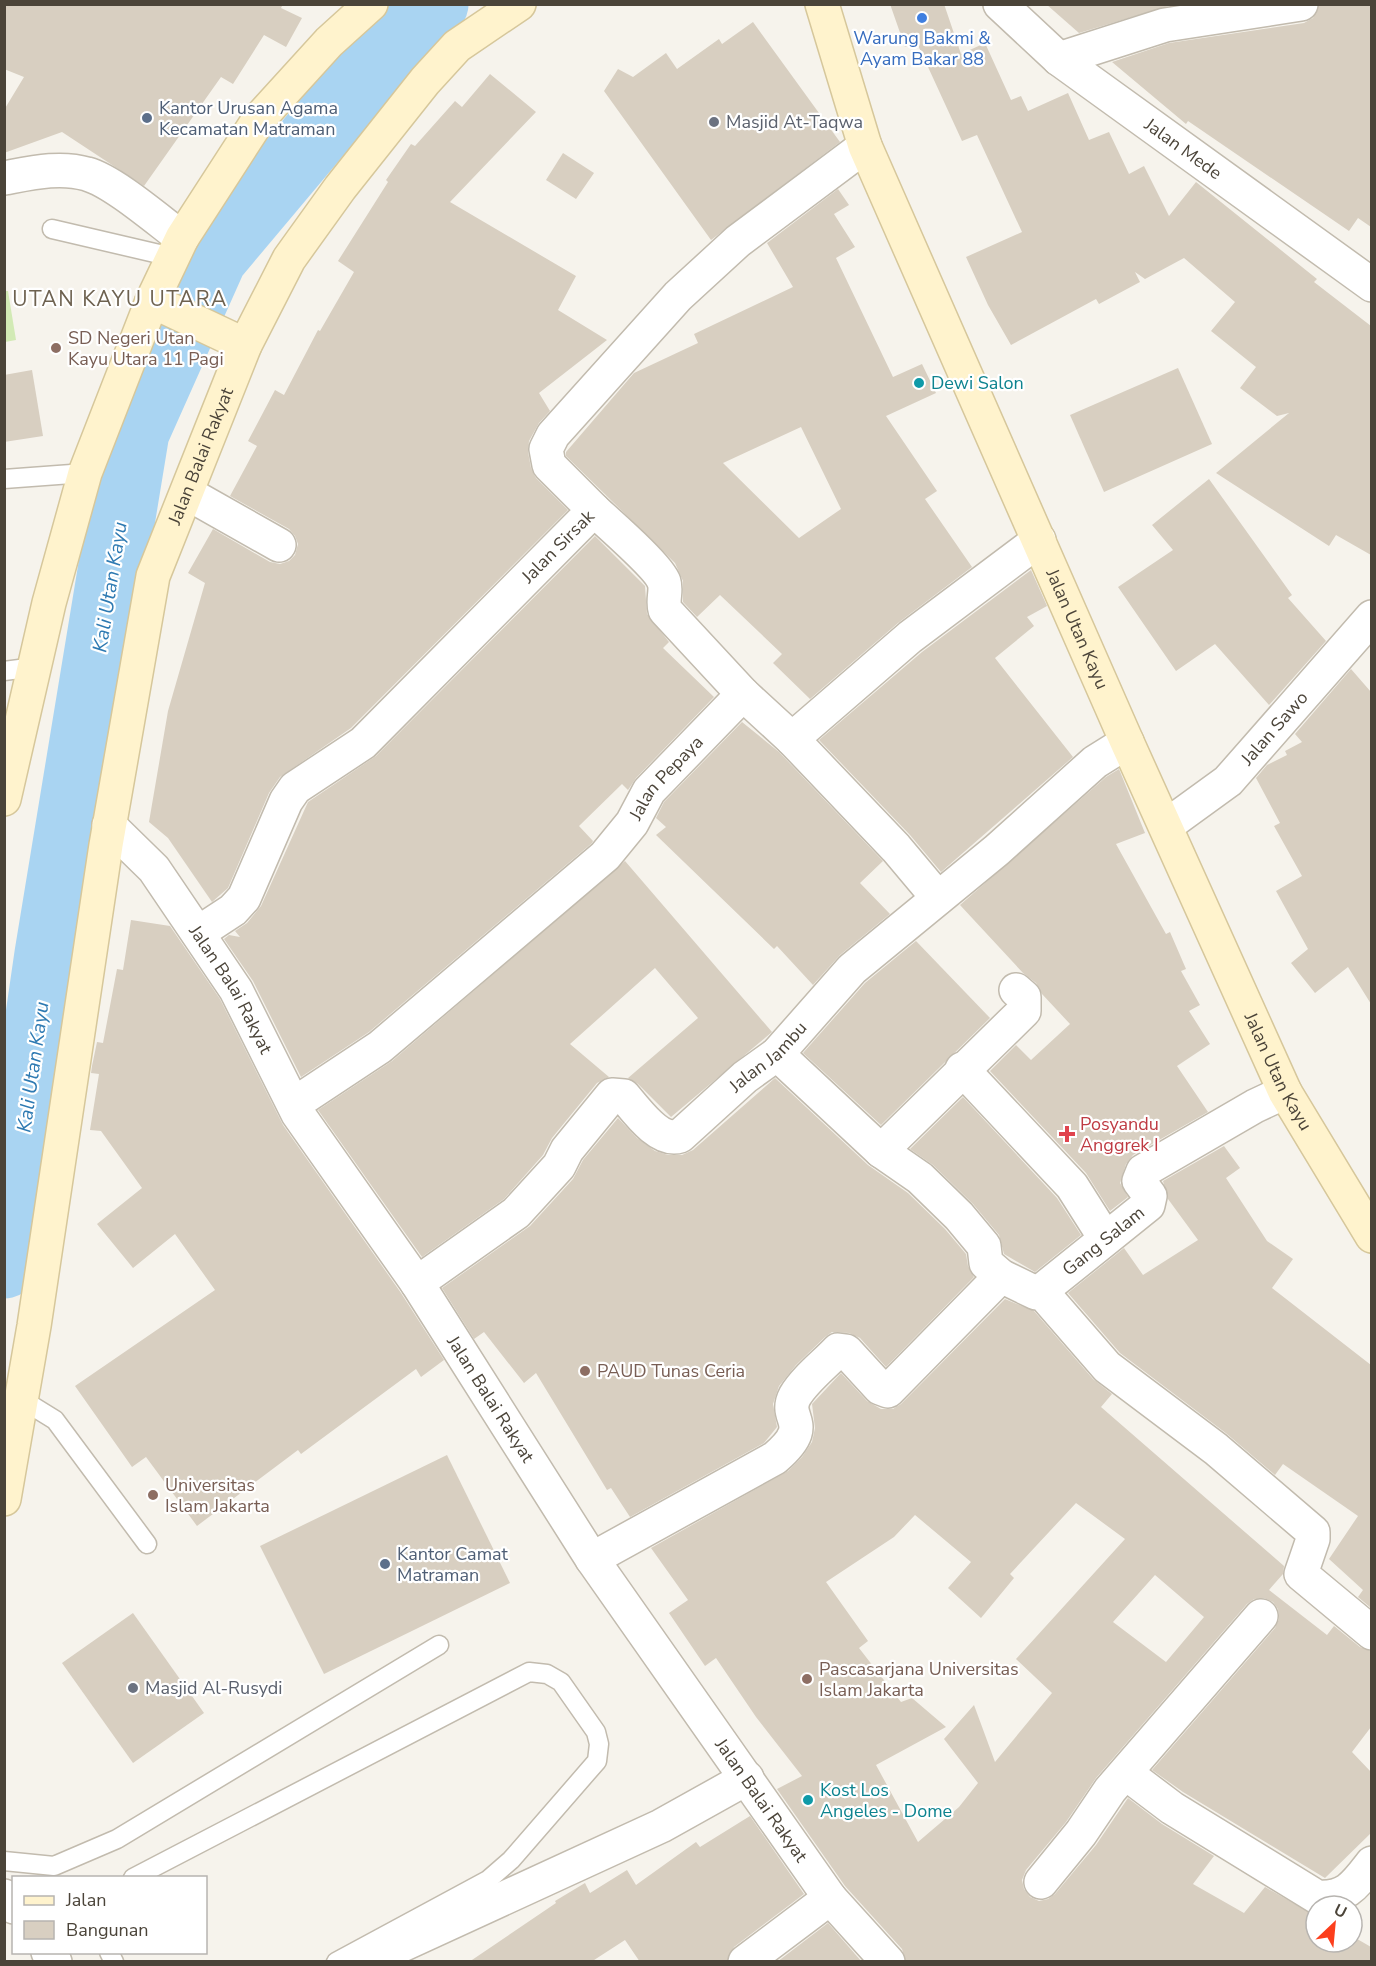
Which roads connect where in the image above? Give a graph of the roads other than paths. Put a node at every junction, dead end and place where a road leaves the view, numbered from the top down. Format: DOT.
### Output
graph roads {
  1 [pos="370,4"];
  2 [pos="519,4"];
  3 [pos="822,4"];
  4 [pos="1000,4"];
  5 [pos="1301,4"];
  6 [pos="1059,59"];
  7 [pos="865,146"];
  8 [pos="4,178"];
  9 [pos="52,230"];
  10 [pos="177,248"];
  11 [pos="1371,285"];
  12 [pos="161,305"];
  13 [pos="238,341"];
  14 [pos="85,473"];
  15 [pos="4,479"];
  16 [pos="187,493"];
  17 [pos="594,510"];
  18 [pos="1039,540"];
  19 [pos="279,545"];
  20 [pos="1371,617"];
  21 [pos="20,669"];
  22 [pos="743,693"];
  23 [pos="792,739"];
  24 [pos="1127,742"];
  25 [pos="4,799"];
  26 [pos="109,825"];
  27 [pos="1166,825"];
  28 [pos="938,898"];
  29 [pos="198,933"];
  30 [pos="1016,990"];
  31 [pos="777,1054"];
  32 [pos="963,1069"];
  33 [pos="1285,1092"];
  34 [pos="294,1104"];
  35 [pos="881,1150"];
  36 [pos="1371,1236"];
  37 [pos="1105,1238"];
  38 [pos="1001,1276"];
  39 [pos="417,1283"];
  40 [pos="1041,1291"];
  41 [pos="21,1399"];
  42 [pos="4,1499"];
  43 [pos="147,1544"];
  44 [pos="592,1559"];
  45 [pos="1261,1616"];
  46 [pos="1371,1633"];
  47 [pos="439,1645"];
  48 [pos="1127,1774"];
  49 [pos="747,1778"];
  50 [pos="4,1861"];
  51 [pos="1371,1863"];
  52 [pos="57,1872"];
  53 [pos="137,1876"];
  54 [pos="1041,1882"];
  55 [pos="1310,1894"];
  56 [pos="1363,1894"];
  57 [pos="830,1898"];
  58 [pos="336,1962"];
  59 [pos="365,1962"];
  60 [pos="745,1962"];
  61 [pos="888,1962"];
  1 -- 10 [label="street"];
  2 -- 13 [label="street, Jalan Balai Rakyat"];
  3 -- 7 [label="street, Jalan Utan Kayu"];
  4 -- 6 [label="street, Jalan Mede"];
  5 -- 6 [label="street"];
  6 -- 11 [label="street, Jalan Mede"];
  7 -- 17 [label="street, Jalan Sirsak"];
  7 -- 18 [label="street, Jalan Utan Kayu"];
  8 -- 10 [label="street"];
  9 -- 10 [label="lane"];
  10 -- 12 [label="street"];
  12 -- 13 [label="street"];
  12 -- 14 [label="street"];
  13 -- 16 [label="street, Jalan Balai Rakyat"];
  14 -- 15 [label="lane"];
  14 -- 21 [label="street"];
  16 -- 19 [label="street"];
  16 -- 26 [label="street, Jalan Balai Rakyat"];
  17 -- 22 [label="street"];
  17 -- 29 [label="street, Jalan Sirsak"];
  18 -- 23 [label="street"];
  18 -- 24 [label="street, Jalan Utan Kayu"];
  20 -- 27 [label="street, Jalan Sawo"];
  21 -- 25 [label="street"];
  22 -- 23 [label="street"];
  22 -- 34 [label="street, Jalan Pepaya"];
  23 -- 28 [label="street"];
  24 -- 27 [label="street, Jalan Utan Kayu"];
  24 -- 28 [label="street, Jalan Jambu"];
  26 -- 29 [label="street, Jalan Balai Rakyat"];
  26 -- 41 [label="street, Jalan Balai Rakyat"];
  27 -- 33 [label="street, Jalan Utan Kayu"];
  28 -- 31 [label="street, Jalan Jambu"];
  29 -- 34 [label="street, Jalan Balai Rakyat"];
  30 -- 32 [label="street"];
  31 -- 35 [label="street"];
  31 -- 39 [label="street, Jalan Jambu"];
  32 -- 35 [label="street"];
  32 -- 37 [label="street"];
  33 -- 36 [label="street, Jalan Utan Kayu"];
  33 -- 37 [label="street, Gang Salam"];
  34 -- 39 [label="street, Jalan Balai Rakyat"];
  35 -- 38 [label="street"];
  37 -- 40 [label="street, Gang Salam"];
  38 -- 40 [label="street"];
  38 -- 44 [label="street"];
  39 -- 44 [label="street, Jalan Balai Rakyat"];
  40 -- 46 [label="street"];
  41 -- 42 [label="street, Jalan Balai Rakyat"];
  41 -- 43 [label="lane"];
  44 -- 49 [label="street, Jalan Balai Rakyat"];
  45 -- 48 [label="street"];
  47 -- 52 [label="lane"];
  48 -- 54 [label="street"];
  48 -- 55 [label="street"];
  49 -- 57 [label="street, Jalan Balai Rakyat"];
  49 -- 59 [label="street"];
  50 -- 52 [label="lane"];
  51 -- 56 [label="street"];
  53 -- 58 [label="lane"];
  57 -- 60 [label="street"];
  57 -- 61 [label="street, Jalan Balai Rakyat"];
}
